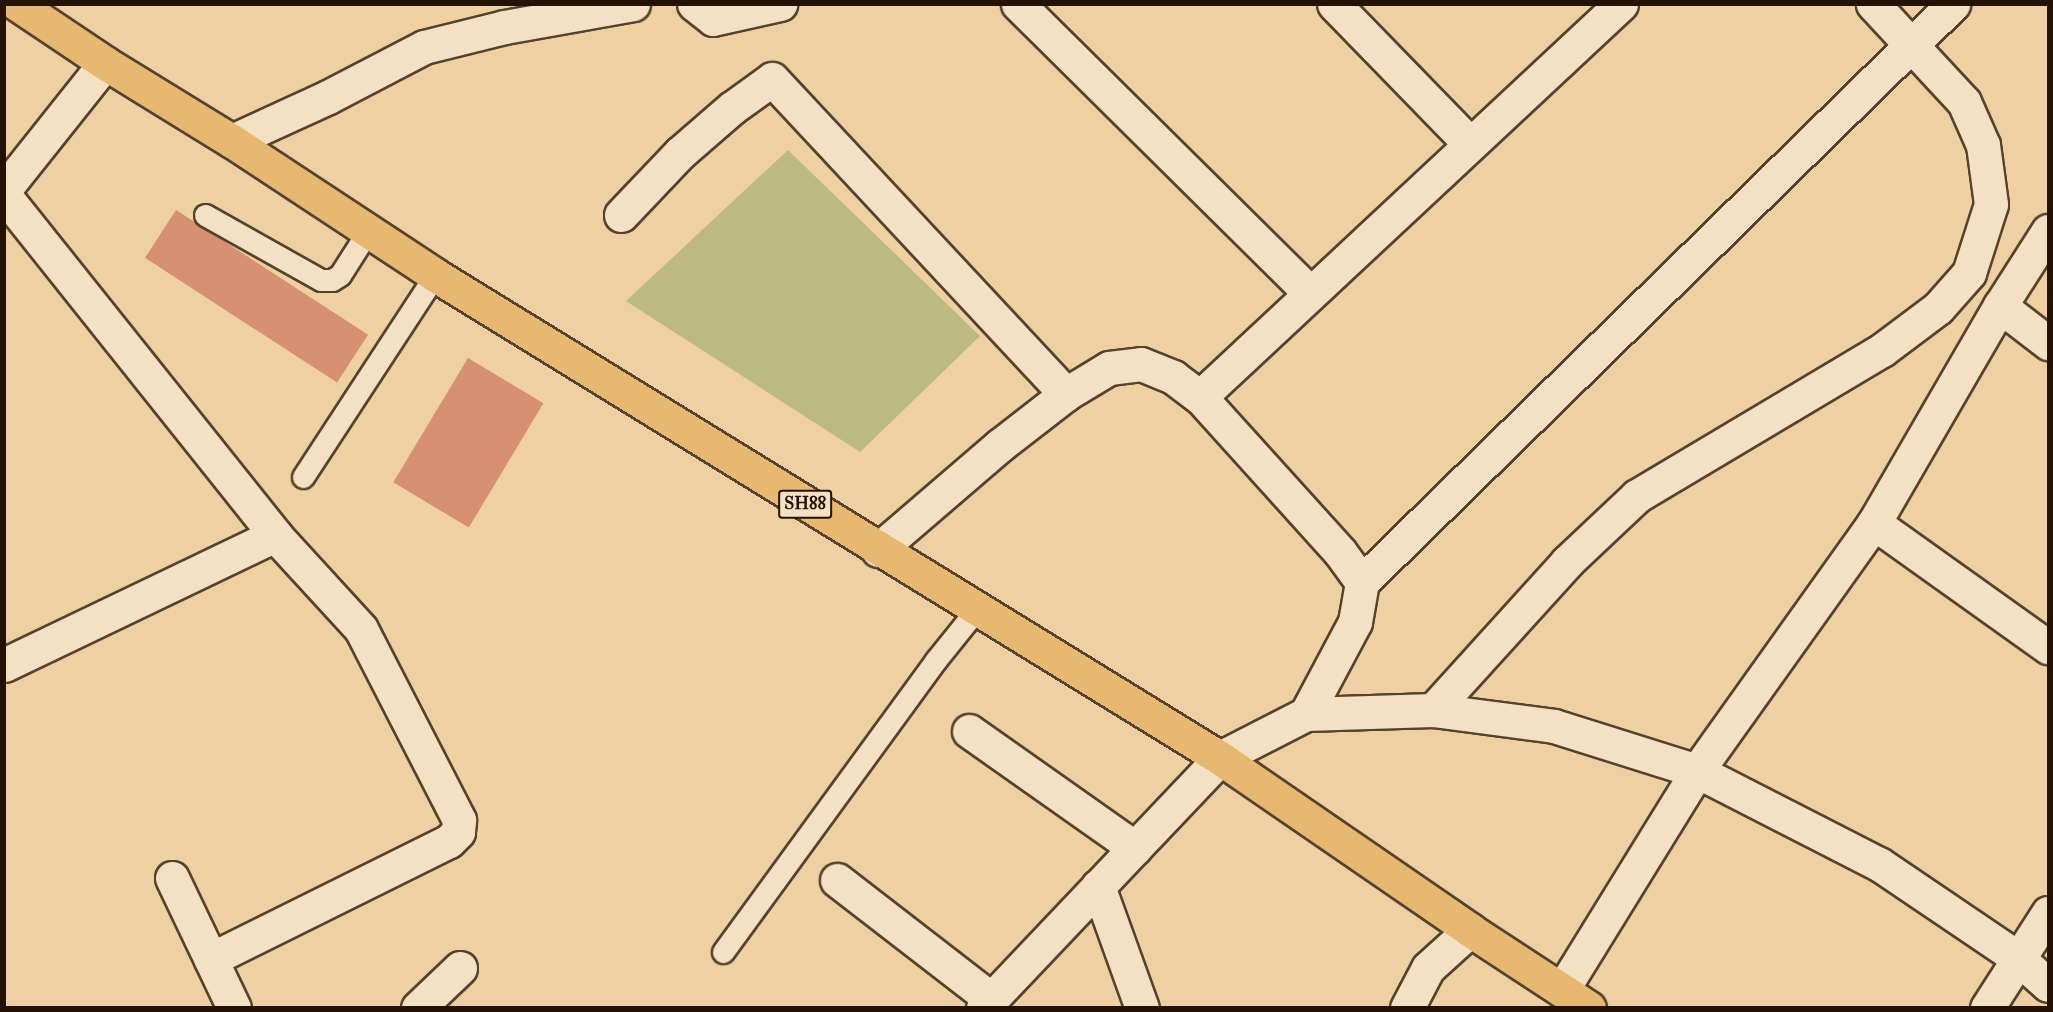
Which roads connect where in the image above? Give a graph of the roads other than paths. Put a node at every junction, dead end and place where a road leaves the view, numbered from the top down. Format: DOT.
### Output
graph roads {
  1 [pos="17,4"];
  2 [pos="633,4"];
  3 [pos="694,4"];
  4 [pos="780,4"];
  5 [pos="1018,4"];
  6 [pos="1334,4"];
  7 [pos="1621,4"];
  8 [pos="1873,4"];
  9 [pos="1953,4"];
  10 [pos="486,17"];
  11 [pos="1911,45"];
  12 [pos="105,63"];
  13 [pos="232,141"];
  14 [pos="1470,144"];
  15 [pos="4,190"];
  16 [pos="4,195"];
  17 [pos="205,215"];
  18 [pos="621,215"];
  19 [pos="368,231"];
  20 [pos="2049,231"];
  21 [pos="435,275"];
  22 [pos="1310,294"];
  23 [pos="2000,306"];
  24 [pos="2049,342"];
  25 [pos="1066,394"];
  26 [pos="1200,397"];
  27 [pos="303,477"];
  28 [pos="1874,523"];
  29 [pos="275,535"];
  30 [pos="878,550"];
  31 [pos="1362,582"];
  32 [pos="977,609"];
  33 [pos="2049,647"];
  34 [pos="4,665"];
  35 [pos="1433,710"];
  36 [pos="1306,714"];
  37 [pos="969,730"];
  38 [pos="1220,758"];
  39 [pos="1697,771"];
  40 [pos="1135,848"];
  41 [pos="172,878"];
  42 [pos="837,880"];
  43 [pos="1098,886"];
  44 [pos="2049,913"];
  45 [pos="1470,930"];
  46 [pos="723,952"];
  47 [pos="2018,958"];
  48 [pos="211,959"];
  49 [pos="460,968"];
  50 [pos="2049,985"];
  51 [pos="1562,990"];
  52 [pos="987,1003"];
  53 [pos="234,1008"];
  54 [pos="418,1008"];
  55 [pos="1142,1008"];
  56 [pos="1407,1008"];
  57 [pos="1589,1008"];
  58 [pos="1987,1008"];
  1 -- 12 [label="main road, SH88"];
  2 -- 10 [label="street"];
  3 -- 4 [label="street"];
  5 -- 22 [label="street"];
  6 -- 14 [label="street"];
  7 -- 14 [label="street"];
  8 -- 11 [label="street"];
  9 -- 11 [label="street"];
  10 -- 13 [label="street"];
  11 -- 31 [label="street"];
  11 -- 35 [label="street"];
  12 -- 13 [label="main road, SH88"];
  12 -- 15 [label="street"];
  13 -- 19 [label="main road, SH88"];
  14 -- 22 [label="street"];
  16 -- 29 [label="street"];
  17 -- 19 [label="lane"];
  18 -- 25 [label="street"];
  19 -- 21 [label="main road, SH88"];
  20 -- 23 [label="street"];
  21 -- 27 [label="lane"];
  21 -- 30 [label="main road, SH88"];
  22 -- 26 [label="street"];
  23 -- 24 [label="street"];
  23 -- 28 [label="street"];
  25 -- 26 [label="street"];
  25 -- 30 [label="street"];
  26 -- 31 [label="street"];
  28 -- 33 [label="street"];
  28 -- 39 [label="street"];
  29 -- 34 [label="street"];
  29 -- 48 [label="street"];
  30 -- 32 [label="main road, SH88"];
  31 -- 36 [label="street"];
  32 -- 38 [label="main road, SH88"];
  32 -- 46 [label="lane"];
  35 -- 36 [label="street"];
  35 -- 39 [label="street"];
  36 -- 38 [label="street"];
  37 -- 40 [label="street"];
  38 -- 40 [label="street"];
  38 -- 45 [label="main road, SH88"];
  39 -- 47 [label="street"];
  39 -- 51 [label="street"];
  40 -- 43 [label="street"];
  41 -- 48 [label="street"];
  42 -- 52 [label="street"];
  43 -- 52 [label="street"];
  43 -- 55 [label="street"];
  44 -- 47 [label="street"];
  45 -- 51 [label="main road, SH88"];
  45 -- 56 [label="street"];
  47 -- 50 [label="street"];
  47 -- 58 [label="street"];
  48 -- 53 [label="street"];
  49 -- 54 [label="street"];
  51 -- 57 [label="main road, SH88"];
}
